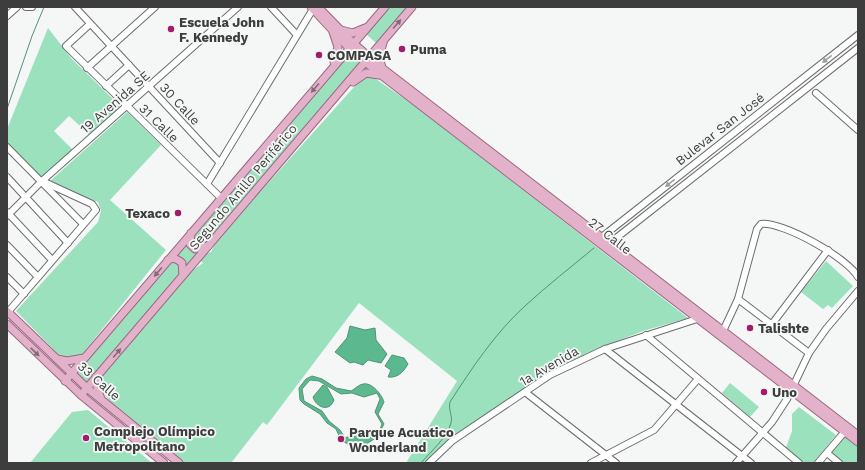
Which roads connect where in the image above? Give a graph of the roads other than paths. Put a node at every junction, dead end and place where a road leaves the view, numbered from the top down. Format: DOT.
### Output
graph roads {
  1 [pos="17,7"];
  2 [pos="26,7"];
  3 [pos="32,7"];
  4 [pos="75,7"];
  5 [pos="155,7"];
  6 [pos="238,7"];
  7 [pos="271,7"];
  8 [pos="385,7"];
  9 [pos="412,7"];
  10 [pos="314,8"];
  11 [pos="7,16"];
  12 [pos="90,24"];
  13 [pos="367,27"];
  14 [pos="331,29"];
  15 [pos="340,30"];
  16 [pos="297,35"];
  17 [pos="858,35"];
  18 [pos="387,36"];
  19 [pos="111,46"];
  20 [pos="351,46"];
  21 [pos="858,48"];
  22 [pos="367,60"];
  23 [pos="129,65"];
  24 [pos="87,68"];
  25 [pos="331,69"];
  26 [pos="381,71"];
  27 [pos="106,86"];
  28 [pos="149,87"];
  29 [pos="816,93"];
  30 [pos="126,106"];
  31 [pos="325,109"];
  32 [pos="858,130"];
  33 [pos="7,147"];
  34 [pos="220,163"];
  35 [pos="7,177"];
  36 [pos="42,181"];
  37 [pos="207,184"];
  38 [pos="26,197"];
  39 [pos="221,198"];
  40 [pos="8,214"];
  41 [pos="84,224"];
  42 [pos="191,233"];
  43 [pos="599,239"];
  44 [pos="68,243"];
  45 [pos="7,245"];
  46 [pos="208,245"];
  47 [pos="607,245"];
  48 [pos="828,250"];
  49 [pos="52,260"];
  50 [pos="167,261"];
  51 [pos="184,275"];
  52 [pos="7,276"];
  53 [pos="858,277"];
  54 [pos="38,278"];
  55 [pos="858,291"];
  56 [pos="24,294"];
  57 [pos="738,299"];
  58 [pos="8,312"];
  59 [pos="697,319"];
  60 [pos="7,324"];
  61 [pos="772,324"];
  62 [pos="723,331"];
  63 [pos="646,335"];
  64 [pos="606,349"];
  65 [pos="809,353"];
  66 [pos="56,358"];
  67 [pos="85,358"];
  68 [pos="74,371"];
  69 [pos="698,379"];
  70 [pos="65,381"];
  71 [pos="92,382"];
  72 [pos="792,388"];
  73 [pos="525,392"];
  74 [pos="81,395"];
  75 [pos="102,400"];
  76 [pos="677,403"];
  77 [pos="846,430"];
  78 [pos="762,433"];
  79 [pos="858,436"];
  80 [pos="858,442"];
  81 [pos="827,453"];
  82 [pos="606,455"];
  83 [pos="742,456"];
  84 [pos="431,462"];
  85 [pos="164,463"];
  86 [pos="179,463"];
  87 [pos="591,463"];
  88 [pos="616,463"];
  89 [pos="736,463"];
  90 [pos="751,463"];
  91 [pos="799,463"];
  92 [pos="818,463"];
  93 [pos="839,463"];
  1 -- 11 [label="street"];
  2 -- 3 [label="street"];
  4 -- 12 [label="street, 30 Calle"];
  5 -- 19 [label="street"];
  6 -- 28 [label="street, 19 Avenida SE"];
  7 -- 16 [label="street"];
  8 -- 13 [label="main road, Segundo Anillo Periférico"];
  18 -- 9 [label="main road, Segundo Anillo Periférico, one-way"];
  10 -- 14 [label="main road"];
  10 -- 15 [label="main road"];
  10 -- 16 [label="street"];
  12 -- 19 [label="street, 30 Calle"];
  12 -- 24 [label="street, 31 Calle"];
  13 -- 15 [label="main road"];
  13 -- 20 [label="main road, Segundo Anillo Periférico"];
  14 -- 20 [label="main road"];
  14 -- 25 [label="main road"];
  15 -- 20 [label="main road"];
  16 -- 34 [label="street"];
  17 -- 43 [label="street, Bulevar San José, one-way"];
  18 -- 22 [label="main road, Segundo Anillo Periférico"];
  18 -- 26 [label="main road"];
  19 -- 23 [label="street, 30 Calle"];
  19 -- 24 [label="street"];
  20 -- 22 [label="main road, 27 Calle"];
  20 -- 25 [label="main road, Segundo Anillo Periférico"];
  21 -- 47 [label="street, Bulevar San José"];
  22 -- 26 [label="main road, 27 Calle"];
  22 -- 31 [label="main road, Segundo Anillo Periférico"];
  23 -- 27 [label="street"];
  23 -- 28 [label="street, 30 Calle"];
  24 -- 27 [label="street, 31 Calle"];
  25 -- 39 [label="main road, Segundo Anillo Periférico, one-way"];
  26 -- 31 [label="main road"];
  26 -- 43 [label="main road, 27 Calle"];
  27 -- 30 [label="street, 31 Calle"];
  28 -- 30 [label="street, 19 Avenida SE"];
  28 -- 34 [label="street, 30 Calle"];
  29 -- 32 [label="street"];
  30 -- 36 [label="street, 19 Avenida SE"];
  30 -- 37 [label="street, 31 Calle"];
  31 -- 46 [label="main road, Segundo Anillo Periférico"];
  33 -- 36 [label="street"];
  34 -- 37 [label="street"];
  35 -- 38 [label="street"];
  36 -- 38 [label="street, 19 Avenida SE"];
  36 -- 41 [label="street"];
  36 -- 41 [label="street"];
  37 -- 39 [label="street, 31 Calle"];
  38 -- 40 [label="street, 19 Avenida SE"];
  38 -- 44 [label="street"];
  39 -- 42 [label="main road, Segundo Anillo Periférico"];
  40 -- 49 [label="street"];
  41 -- 44 [label="street"];
  42 -- 46 [label="main road"];
  42 -- 50 [label="main road, Segundo Anillo Periférico"];
  43 -- 47 [label="main road, 27 Calle"];
  44 -- 49 [label="street"];
  45 -- 54 [label="street"];
  46 -- 51 [label="main road, Segundo Anillo Periférico"];
  47 -- 59 [label="main road, 27 Calle"];
  47 -- 62 [label="main road, 27 Calle"];
  48 -- 53 [label="street"];
  48 -- 57 [label="street"];
  48 -- 61 [label="street"];
  49 -- 54 [label="street"];
  50 -- 51 [label="main road"];
  50 -- 67 [label="main road, Segundo Anillo Periférico, one-way"];
  71 -- 51 [label="main road, Segundo Anillo Periférico, one-way"];
  52 -- 56 [label="street"];
  54 -- 56 [label="street"];
  55 -- 65 [label="street"];
  56 -- 58 [label="street"];
  57 -- 61 [label="street"];
  57 -- 62 [label="street"];
  58 -- 66 [label="main road, 33 Calle"];
  59 -- 63 [label="street, 1a Avenida"];
  59 -- 72 [label="main road, 27 Calle"];
  60 -- 70 [label="main road, 33 Calle, one-way"];
  61 -- 65 [label="street"];
  62 -- 72 [label="main road, 27 Calle"];
  63 -- 64 [label="street, 1a Avenida"];
  63 -- 69 [label="street"];
  64 -- 73 [label="street, 1a Avenida"];
  64 -- 76 [label="street"];
  65 -- 72 [label="street"];
  66 -- 67 [label="main road"];
  66 -- 68 [label="main road, 33 Calle"];
  67 -- 68 [label="main road, Segundo Anillo Periférico"];
  68 -- 70 [label="main road, Segundo Anillo Periférico"];
  68 -- 71 [label="main road, 33 Calle"];
  69 -- 76 [label="street"];
  69 -- 78 [label="street"];
  70 -- 74 [label="main road, 33 Calle"];
  71 -- 74 [label="main road, Segundo Anillo Periférico"];
  71 -- 75 [label="main road, 33 Calle"];
  71 -- 75 [label="main road"];
  72 -- 77 [label="main road, 27 Calle"];
  72 -- 78 [label="street"];
  73 -- 82 [label="street"];
  73 -- 84 [label="street, 1a Avenida"];
  74 -- 85 [label="main road, 33 Calle"];
  75 -- 86 [label="main road, 33 Calle"];
  76 -- 82 [label="street"];
  76 -- 83 [label="street"];
  77 -- 79 [label="main road, 27 Calle"];
  77 -- 80 [label="main road, 27 Calle"];
  77 -- 81 [label="street"];
  78 -- 83 [label="street"];
  78 -- 91 [label="street"];
  81 -- 92 [label="street"];
  81 -- 93 [label="street"];
  82 -- 87 [label="street"];
  82 -- 88 [label="street"];
  83 -- 89 [label="street"];
  83 -- 90 [label="street"];
}
